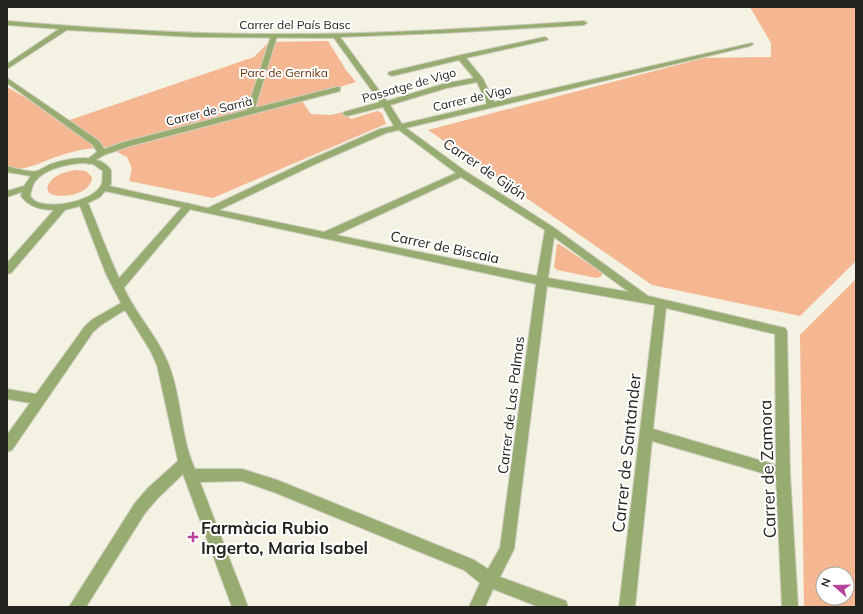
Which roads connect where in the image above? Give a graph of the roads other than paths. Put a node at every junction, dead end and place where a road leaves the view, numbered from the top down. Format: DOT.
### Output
graph roads {
  1 [pos="7,23"];
  2 [pos="584,23"];
  3 [pos="66,28"];
  4 [pos="274,36"];
  5 [pos="336,36"];
  6 [pos="545,39"];
  7 [pos="750,44"];
  8 [pos="461,57"];
  9 [pos="7,67"];
  10 [pos="392,74"];
  11 [pos="479,79"];
  12 [pos="7,80"];
  13 [pos="337,89"];
  14 [pos="386,105"];
  15 [pos="492,106"];
  16 [pos="250,112"];
  17 [pos="347,114"];
  18 [pos="400,127"];
  19 [pos="101,153"];
  20 [pos="89,161"];
  21 [pos="7,169"];
  22 [pos="462,173"];
  23 [pos="38,175"];
  24 [pos="27,188"];
  25 [pos="103,188"];
  26 [pos="7,194"];
  27 [pos="83,202"];
  28 [pos="188,206"];
  29 [pos="61,208"];
  30 [pos="211,210"];
  31 [pos="550,229"];
  32 [pos="325,236"];
  33 [pos="7,270"];
  34 [pos="542,281"];
  35 [pos="118,287"];
  36 [pos="645,299"];
  37 [pos="661,303"];
  38 [pos="127,304"];
  39 [pos="781,330"];
  40 [pos="7,394"];
  41 [pos="40,400"];
  42 [pos="646,433"];
  43 [pos="7,446"];
  44 [pos="188,470"];
  45 [pos="783,473"];
  46 [pos="489,580"];
  47 [pos="77,607"];
  48 [pos="240,607"];
  49 [pos="477,607"];
  50 [pos="560,607"];
  51 [pos="627,607"];
  52 [pos="790,607"];
  1 -- 3 [label="street, Carrer del País Basc"];
  2 -- 5 [label="street, Carrer del País Basc"];
  3 -- 4 [label="street, Carrer del País Basc"];
  3 -- 9 [label="street"];
  4 -- 5 [label="street, Carrer del País Basc"];
  4 -- 16 [label="street"];
  5 -- 14 [label="street, Carrer de Gijón"];
  6 -- 8 [label="street"];
  7 -- 15 [label="street, Carrer de Vigo"];
  8 -- 10 [label="street"];
  8 -- 11 [label="street"];
  11 -- 14 [label="street, Passatge de Vigo"];
  11 -- 15 [label="street"];
  12 -- 19 [label="street"];
  13 -- 16 [label="street, Carrer de Sarrià"];
  14 -- 17 [label="street, Passatge de Vigo"];
  14 -- 18 [label="street, Carrer de Gijón"];
  15 -- 18 [label="street, Carrer de Vigo"];
  16 -- 19 [label="street, Carrer de Sarrià"];
  18 -- 22 [label="street, Carrer de Gijón"];
  18 -- 30 [label="street, Carrer de Vigo"];
  19 -- 20 [label="street, Carrer de Sarrià"];
  20 -- 23 [label="street"];
  20 -- 25 [label="street"];
  21 -- 23 [label="street"];
  22 -- 31 [label="street, Carrer de Gijón"];
  22 -- 32 [label="street"];
  23 -- 24 [label="street"];
  24 -- 26 [label="street"];
  24 -- 29 [label="street"];
  25 -- 27 [label="street"];
  25 -- 28 [label="street, Carrer de Biscaia"];
  27 -- 29 [label="street"];
  27 -- 35 [label="street"];
  28 -- 30 [label="street, Carrer de Biscaia"];
  28 -- 35 [label="street"];
  29 -- 33 [label="street"];
  30 -- 32 [label="street, Carrer de Biscaia"];
  31 -- 34 [label="street, Carrer de Las Palmas"];
  31 -- 36 [label="street, Carrer de Gijón"];
  32 -- 34 [label="street, Carrer de Biscaia"];
  34 -- 36 [label="street, Carrer de Biscaia"];
  34 -- 46 [label="street, Carrer de Las Palmas"];
  35 -- 38 [label="street"];
  36 -- 37 [label="street, Carrer de Biscaia"];
  37 -- 39 [label="street, Carrer de Biscaia"];
  37 -- 42 [label="street, Carrer de Santander"];
  38 -- 41 [label="street"];
  38 -- 44 [label="street"];
  39 -- 45 [label="street, Carrer de Zamora"];
  40 -- 41 [label="street"];
  41 -- 43 [label="street"];
  42 -- 45 [label="street"];
  42 -- 51 [label="street, Carrer de Santander"];
  44 -- 46 [label="street"];
  44 -- 47 [label="street"];
  44 -- 48 [label="street"];
  45 -- 52 [label="street, Carrer de Zamora"];
  46 -- 49 [label="street, Carrer de Las Palmas"];
  46 -- 50 [label="street"];
}
